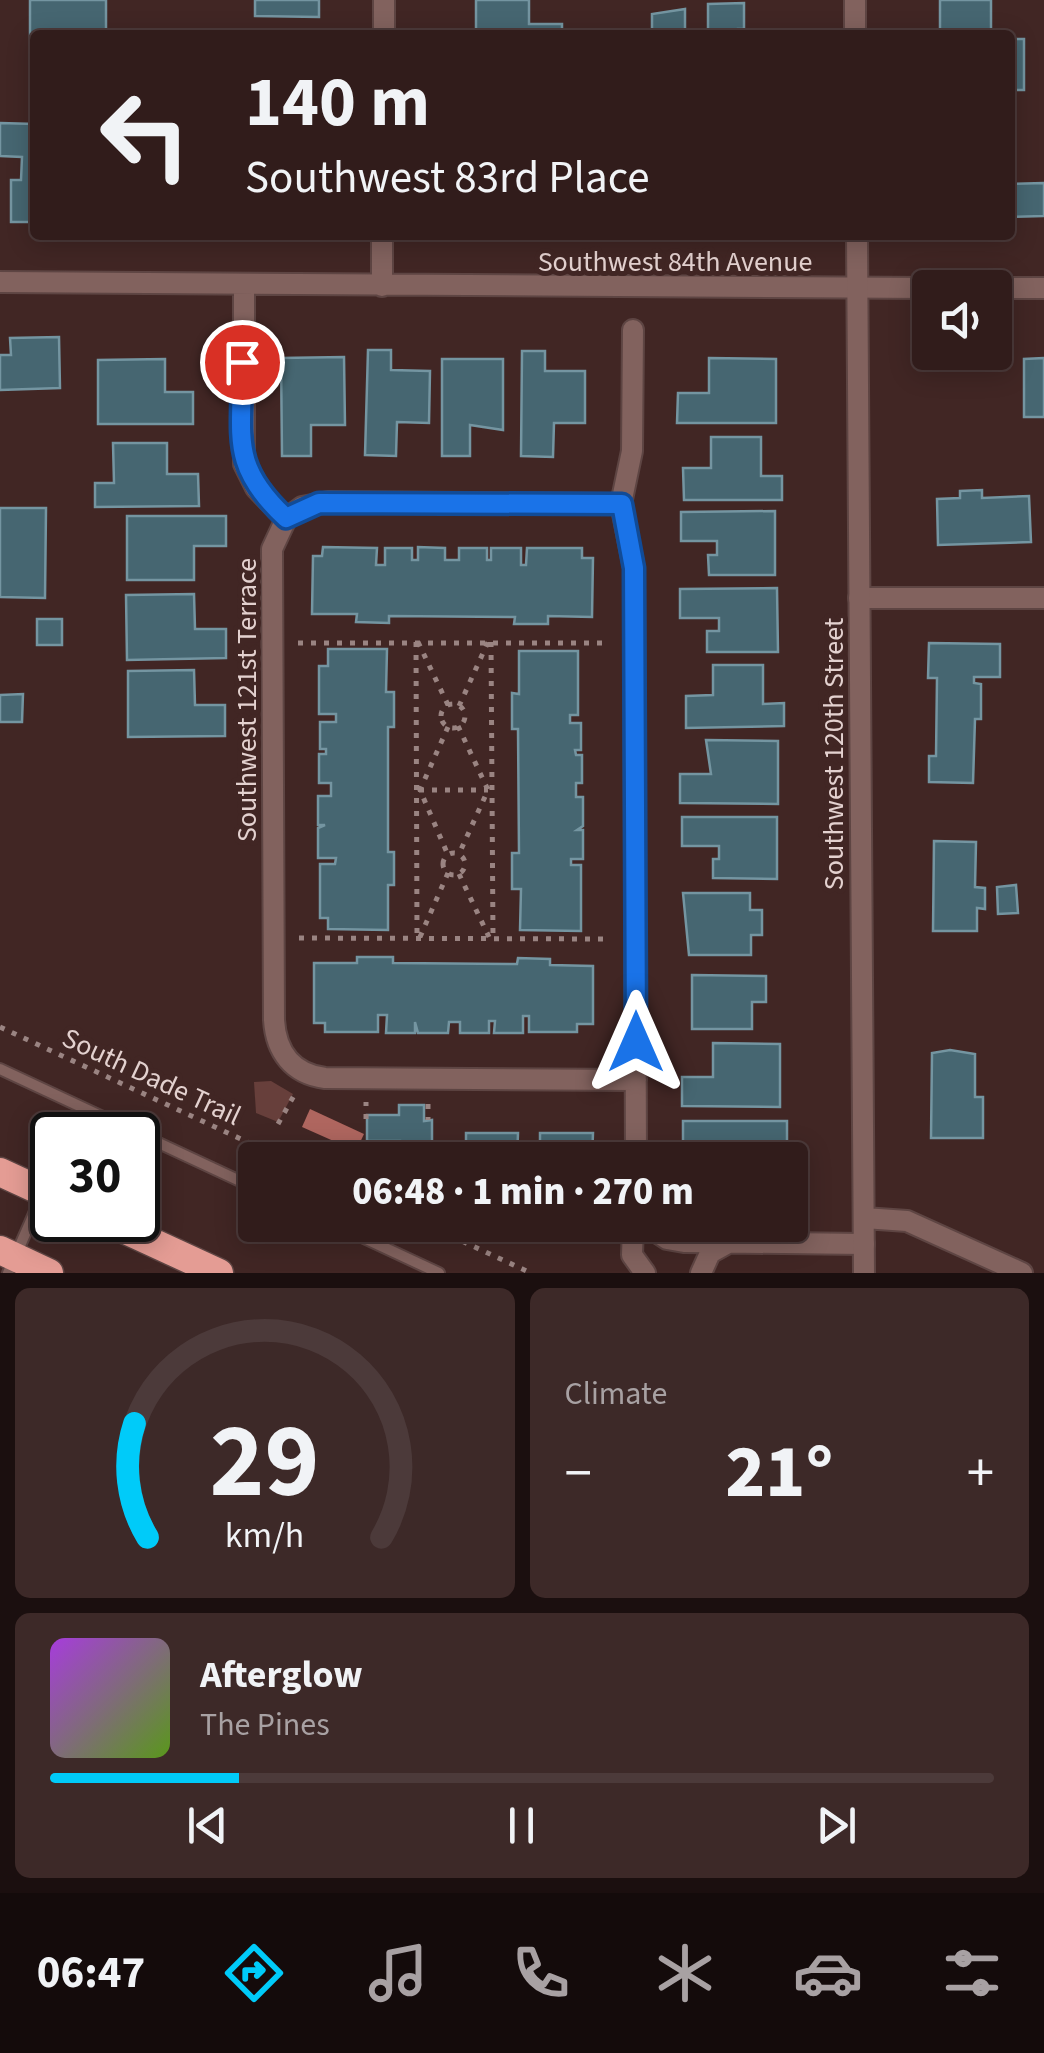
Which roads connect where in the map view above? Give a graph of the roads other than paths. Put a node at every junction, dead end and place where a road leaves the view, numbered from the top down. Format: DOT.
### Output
graph roads {
  1 [pos="384,0"];
  2 [pos="855,0"];
  3 [pos="384,30"];
  4 [pos="856,30"];
  5 [pos="382,240"];
  6 [pos="857,240"];
  7 [pos="0,282"];
  8 [pos="244,284"];
  9 [pos="382,286"];
  10 [pos="858,288"];
  11 [pos="912,288"];
  12 [pos="1012,288"];
  13 [pos="1044,288"];
  14 [pos="633,330"];
  15 [pos="622,504"];
  16 [pos="286,518"];
  17 [pos="859,598"];
  18 [pos="1044,598"];
  19 [pos="0,1069"];
  20 [pos="636,1080"];
  21 [pos="636,1142"];
  22 [pos="0,1172"];
  23 [pos="238,1180"];
  24 [pos="30,1186"];
  25 [pos="864,1218"];
  26 [pos="30,1223"];
  27 [pos="152,1242"];
  28 [pos="372,1242"];
  29 [pos="630,1242"];
  30 [pos="729,1242"];
  31 [pos="864,1244"];
  32 [pos="7,1260"];
  33 [pos="49,1273"];
  34 [pos="219,1273"];
  35 [pos="439,1273"];
  36 [pos="645,1273"];
  37 [pos="701,1273"];
  38 [pos="864,1273"];
  39 [pos="1022,1273"];
  1 -- 3 [label="street"];
  2 -- 4 [label="street"];
  5 -- 9 [label="street"];
  6 -- 10 [label="street, Southwest 120th Street"];
  7 -- 8 [label="street, Southwest 84th Avenue"];
  8 -- 9 [label="street, Southwest 84th Avenue"];
  8 -- 16 [label="street"];
  9 -- 10 [label="street, Southwest 84th Avenue"];
  10 -- 11 [label="street, Southwest 84th Avenue"];
  10 -- 17 [label="street, Southwest 120th Street"];
  12 -- 13 [label="street"];
  14 -- 15 [label="street"];
  15 -- 16 [label="street"];
  15 -- 20 [label="street"];
  16 -- 20 [label="street, Southwest 121st Terrace"];
  17 -- 18 [label="street"];
  17 -- 25 [label="street, Southwest 120th Street"];
  19 -- 23 [label="lane"];
  20 -- 21 [label="street"];
  22 -- 24 [label="highway"];
  25 -- 31 [label="street, Southwest 120th Street"];
  25 -- 39 [label="street"];
  26 -- 32 [label="lane"];
  27 -- 34 [label="highway"];
  28 -- 35 [label="lane"];
  29 -- 36 [label="street"];
  30 -- 31 [label="street"];
  30 -- 37 [label="street"];
  31 -- 38 [label="street, Southwest 120th Street"];
  32 -- 33 [label="highway"];
}
